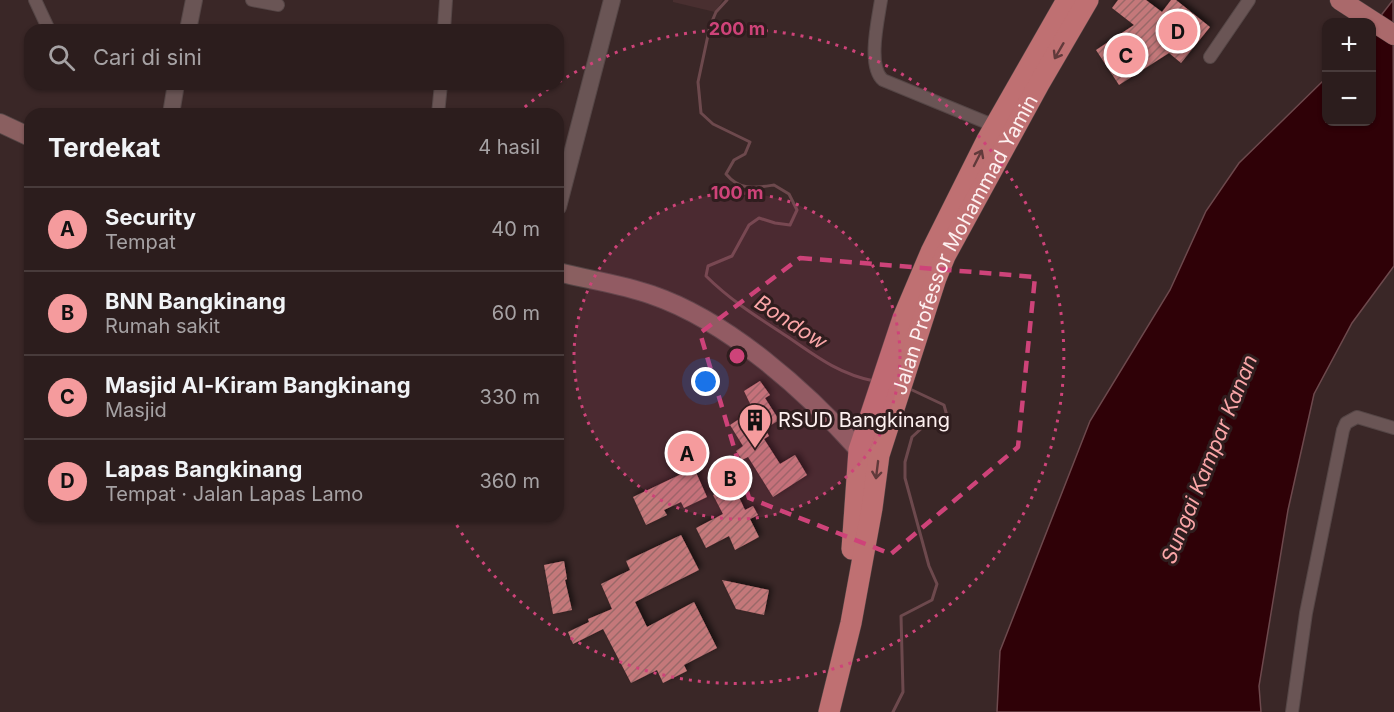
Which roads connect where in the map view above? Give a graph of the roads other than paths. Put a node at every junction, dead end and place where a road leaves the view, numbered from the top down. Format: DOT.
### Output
graph roads {
  1 [pos="34,0"];
  2 [pos="195,0"];
  3 [pos="252,0"];
  4 [pos="446,0"];
  5 [pos="612,0"];
  6 [pos="881,0"];
  7 [pos="1067,0"];
  8 [pos="1088,0"];
  9 [pos="1249,0"];
  10 [pos="1341,1"];
  11 [pos="278,5"];
  12 [pos="46,24"];
  13 [pos="189,24"];
  14 [pos="444,24"];
  15 [pos="1394,35"];
  16 [pos="1210,57"];
  17 [pos="1032,80"];
  18 [pos="175,90"];
  19 [pos="440,90"];
  20 [pos="172,108"];
  21 [pos="439,108"];
  22 [pos="0,123"];
  23 [pos="995,126"];
  24 [pos="24,134"];
  25 [pos="564,184"];
  26 [pos="564,273"];
  27 [pos="897,368"];
  28 [pos="883,409"];
  29 [pos="1394,428"];
  30 [pos="840,429"];
  31 [pos="867,429"];
  32 [pos="859,450"];
  33 [pos="821,712"];
  34 [pos="829,712"];
  35 [pos="1292,712"];
  1 -- 12 [label="street"];
  2 -- 13 [label="street"];
  3 -- 11 [label="street"];
  4 -- 14 [label="street"];
  5 -- 25 [label="street"];
  6 -- 23 [label="street"];
  7 -- 17 [label="highway, Jalan Professor Mohammad Yamin"];
  8 -- 17 [label="highway, Jalan Professor Mohammad Yamin, one-way"];
  9 -- 16 [label="street"];
  10 -- 15 [label="main road"];
  17 -- 23 [label="highway, Jalan Professor Mohammad Yamin"];
  17 -- 27 [label="highway, Jalan Professor Mohammad Yamin"];
  18 -- 20 [label="street"];
  19 -- 21 [label="street"];
  22 -- 24 [label="main road"];
  27 -- 23 [label="highway, Jalan Professor Mohammad Yamin, one-way"];
  26 -- 30 [label="main road"];
  27 -- 28 [label="highway, Jalan Professor Mohammad Yamin"];
  28 -- 31 [label="highway, Jalan Professor Mohammad Yamin"];
  28 -- 34 [label="highway, Jalan Professor Mohammad Yamin, one-way"];
  29 -- 35 [label="street"];
  30 -- 31 [label="main road"];
  30 -- 32 [label="main road"];
  31 -- 32 [label="highway, Jalan Professor Mohammad Yamin"];
  32 -- 33 [label="highway, Jalan Professor Mohammad Yamin"];
}
